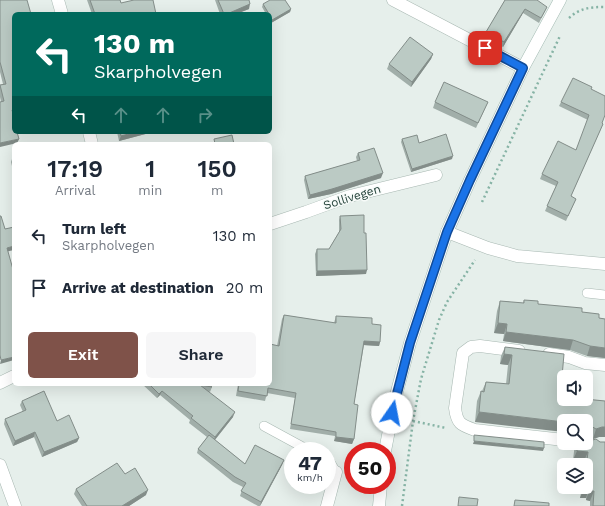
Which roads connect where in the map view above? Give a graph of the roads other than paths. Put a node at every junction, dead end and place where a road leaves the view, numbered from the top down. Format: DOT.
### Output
graph roads {
  1 [pos="58,0"];
  2 [pos="393,0"];
  3 [pos="560,0"];
  4 [pos="61,12"];
  5 [pos="523,68"];
  6 [pos="436,175"];
  7 [pos="272,223"];
  8 [pos="447,232"];
  9 [pos="605,264"];
  10 [pos="587,293"];
  11 [pos="605,295"];
  12 [pos="605,365"];
  13 [pos="12,377"];
  14 [pos="0,383"];
  15 [pos="264,426"];
  16 [pos="557,439"];
  17 [pos="293,442"];
  18 [pos="387,442"];
  19 [pos="0,465"];
  20 [pos="330,494"];
  21 [pos="380,494"];
  22 [pos="15,506"];
  23 [pos="326,506"];
  24 [pos="379,506"];
  1 -- 4 [label="street"];
  2 -- 5 [label="street"];
  3 -- 5 [label="street"];
  5 -- 8 [label="street"];
  6 -- 7 [label="street, Sollivegen"];
  8 -- 9 [label="street"];
  8 -- 18 [label="street"];
  10 -- 11 [label="lane"];
  12 -- 16 [label="street"];
  13 -- 14 [label="street"];
  15 -- 17 [label="lane"];
  19 -- 22 [label="street"];
  20 -- 23 [label="street"];
  21 -- 24 [label="street"];
}
